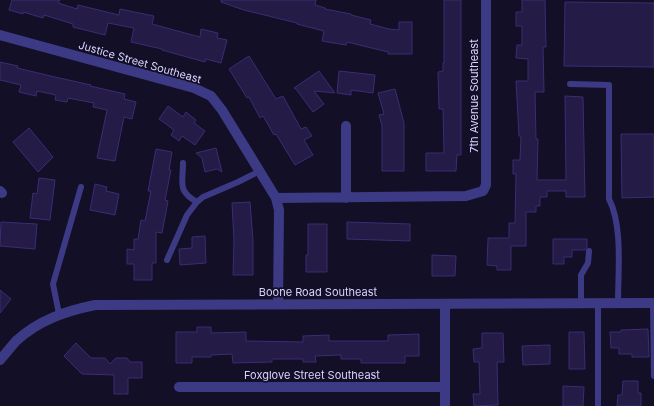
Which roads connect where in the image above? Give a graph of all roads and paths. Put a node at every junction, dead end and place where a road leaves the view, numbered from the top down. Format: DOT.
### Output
graph roads {
  1 [pos="486,0"];
  2 [pos="0,35"];
  3 [pos="570,84"];
  4 [pos="346,126"];
  5 [pos="183,163"];
  6 [pos="260,171"];
  7 [pos="81,187"];
  8 [pos="276,198"];
  9 [pos="346,198"];
  10 [pos="197,202"];
  11 [pos="589,251"];
  12 [pos="167,260"];
  13 [pos="653,302"];
  14 [pos="581,303"];
  15 [pos="598,303"];
  16 [pos="618,303"];
  17 [pos="278,304"];
  18 [pos="445,304"];
  19 [pos="59,314"];
  20 [pos="0,360"];
  21 [pos="654,376"];
  22 [pos="179,387"];
  23 [pos="445,387"];
  24 [pos="445,406"];
  25 [pos="598,406"];
  1 -- 9 [label="street, 7th Avenue Southeast"];
  2 -- 6 [label="street, Justice Street Southeast"];
  3 -- 16 [label="lane"];
  4 -- 9 [label="street"];
  5 -- 10 [label="lane"];
  6 -- 8 [label="street, Justice Street Southeast"];
  6 -- 10 [label="lane"];
  7 -- 19 [label="lane"];
  8 -- 9 [label="street"];
  8 -- 17 [label="street"];
  10 -- 12 [label="lane"];
  11 -- 14 [label="lane"];
  13 -- 16 [label="street, Boone Road Southeast"];
  13 -- 21 [label="lane"];
  14 -- 15 [label="street, Boone Road Southeast"];
  14 -- 18 [label="street, Boone Road Southeast"];
  15 -- 16 [label="street, Boone Road Southeast"];
  15 -- 25 [label="lane"];
  17 -- 18 [label="street, Boone Road Southeast"];
  17 -- 19 [label="street, Boone Road Southeast"];
  18 -- 23 [label="street"];
  19 -- 20 [label="street, Boone Road Southeast"];
  22 -- 23 [label="street, Foxglove Street Southeast"];
  23 -- 24 [label="street"];
}
